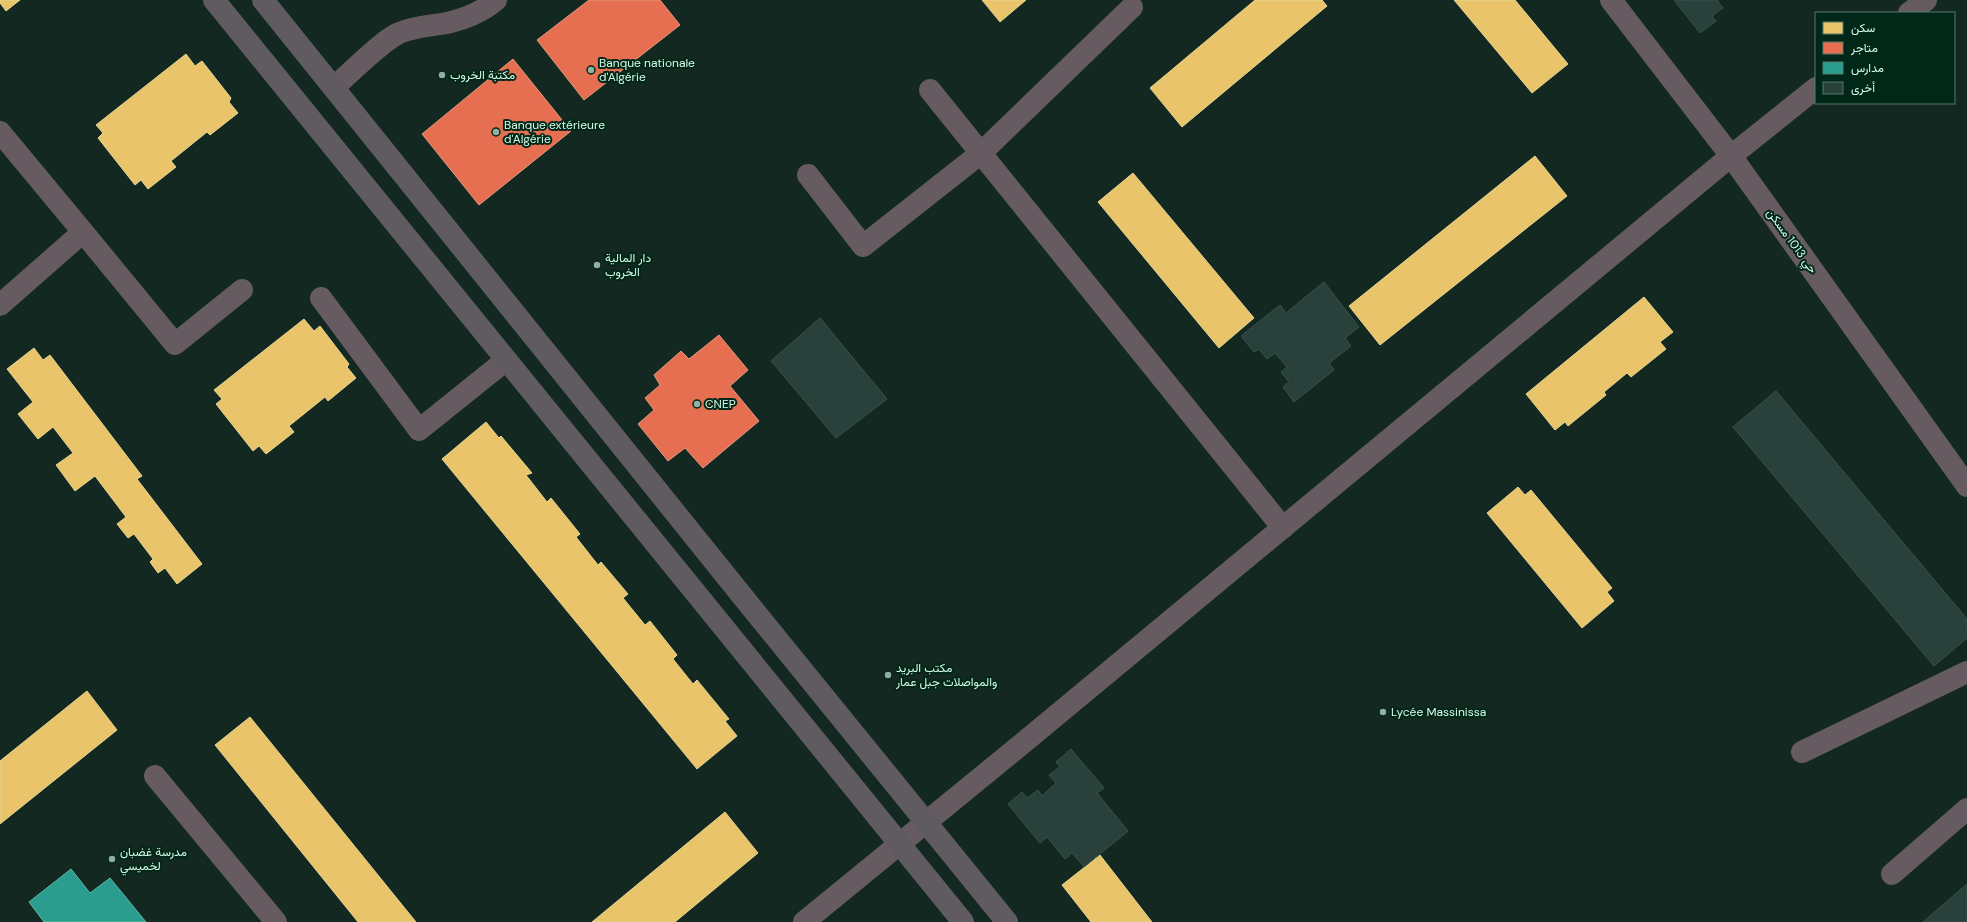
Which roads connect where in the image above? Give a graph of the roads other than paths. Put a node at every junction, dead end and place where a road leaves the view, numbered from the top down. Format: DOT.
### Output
graph roads {
  1 [pos="214,0"];
  2 [pos="263,0"];
  3 [pos="496,0"];
  4 [pos="1611,0"];
  5 [pos="1926,0"];
  6 [pos="1132,7"];
  7 [pos="1911,12"];
  8 [pos="334,87"];
  9 [pos="1815,89"];
  10 [pos="930,90"];
  11 [pos="0,132"];
  12 [pos="981,153"];
  13 [pos="1731,156"];
  14 [pos="808,175"];
  15 [pos="83,232"];
  16 [pos="242,290"];
  17 [pos="321,298"];
  18 [pos="0,305"];
  19 [pos="506,360"];
  20 [pos="1967,486"];
  21 [pos="1282,528"];
  22 [pos="1967,672"];
  23 [pos="1802,752"];
  24 [pos="155,776"];
  25 [pos="1967,809"];
  26 [pos="926,822"];
  27 [pos="899,844"];
  28 [pos="1892,874"];
  29 [pos="276,922"];
  30 [pos="804,922"];
  31 [pos="963,922"];
  32 [pos="1007,922"];
  1 -- 19 [label="main road"];
  2 -- 8 [label="main road"];
  3 -- 8 [label="street"];
  4 -- 13 [label="street, حي 1013 مسكن"];
  5 -- 7 [label="street"];
  6 -- 12 [label="street"];
  8 -- 26 [label="main road"];
  9 -- 13 [label="street"];
  10 -- 12 [label="street"];
  11 -- 15 [label="street"];
  12 -- 14 [label="street"];
  12 -- 21 [label="street"];
  13 -- 20 [label="street, حي 1013 مسكن"];
  13 -- 21 [label="street"];
  15 -- 16 [label="street"];
  15 -- 18 [label="street"];
  17 -- 19 [label="street"];
  19 -- 27 [label="main road"];
  21 -- 26 [label="street"];
  22 -- 23 [label="street"];
  24 -- 29 [label="street"];
  25 -- 28 [label="street"];
  26 -- 27 [label="street"];
  26 -- 32 [label="main road"];
  27 -- 30 [label="street"];
  27 -- 31 [label="main road"];
}
